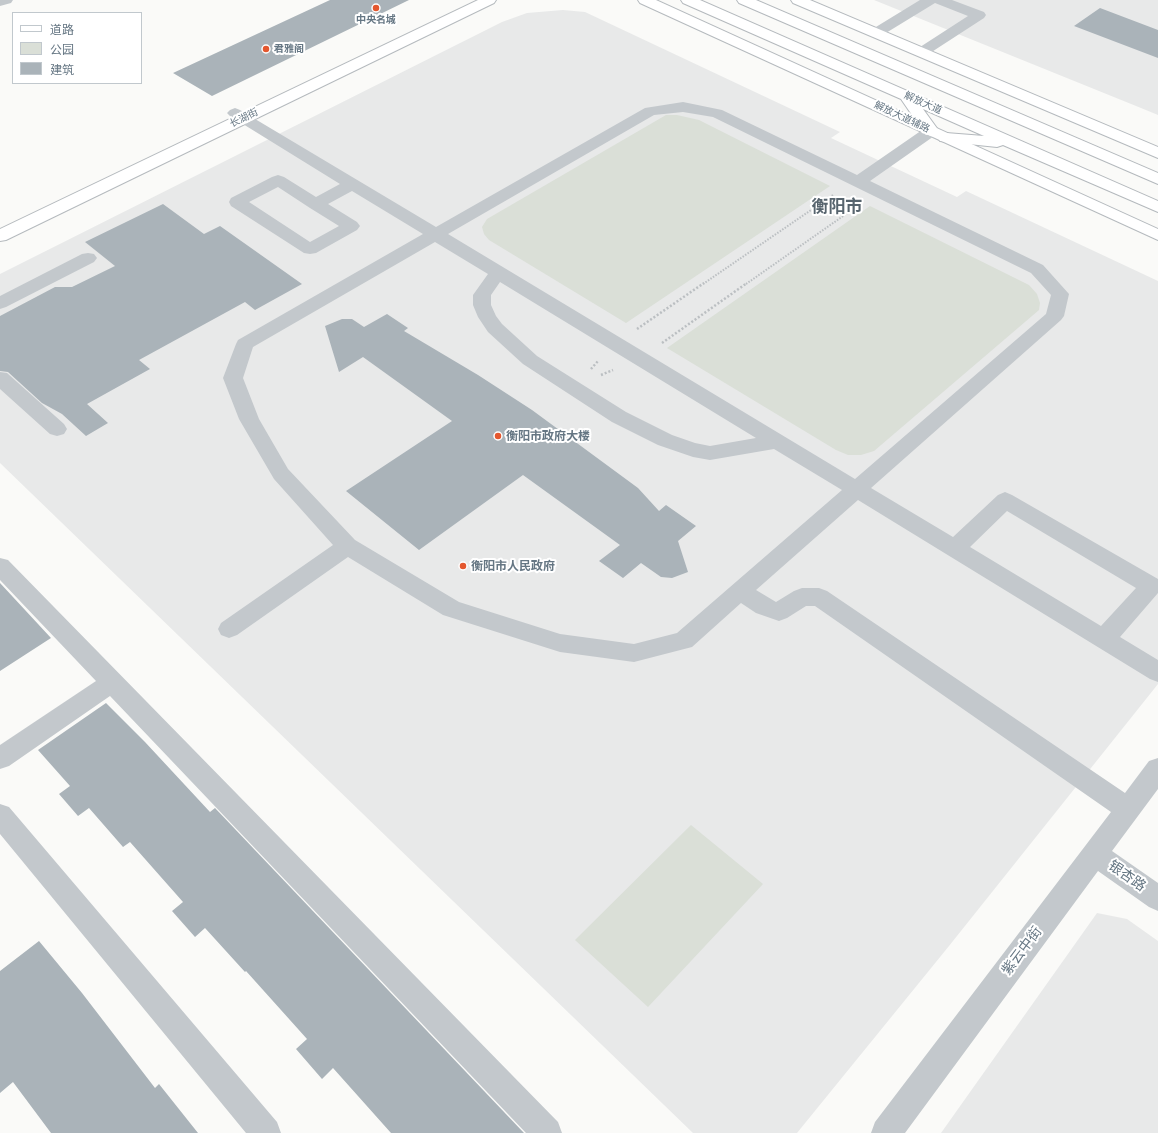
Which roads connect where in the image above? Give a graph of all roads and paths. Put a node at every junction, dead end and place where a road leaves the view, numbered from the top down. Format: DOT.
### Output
graph roads {
  1 [pos="6,0"];
  2 [pos="470,0"];
  3 [pos="489,0"];
  4 [pos="645,0"];
  5 [pos="688,0"];
  6 [pos="744,0"];
  7 [pos="798,0"];
  8 [pos="930,0"];
  9 [pos="940,0"];
  10 [pos="0,2"];
  11 [pos="876,33"];
  12 [pos="922,52"];
  13 [pos="926,79"];
  14 [pos="905,95"];
  15 [pos="240,115"];
  16 [pos="939,134"];
  17 [pos="1014,143"];
  18 [pos="1158,153"];
  19 [pos="1158,179"];
  20 [pos="352,184"];
  21 [pos="866,186"];
  22 [pos="316,204"];
  23 [pos="1158,207"];
  24 [pos="0,225"];
  25 [pos="436,235"];
  26 [pos="1158,235"];
  27 [pos="0,236"];
  28 [pos="88,258"];
  29 [pos="498,272"];
  30 [pos="0,302"];
  31 [pos="616,344"];
  32 [pos="641,358"];
  33 [pos="0,378"];
  34 [pos="57,430"];
  35 [pos="778,441"];
  36 [pos="857,489"];
  37 [pos="346,546"];
  38 [pos="955,549"];
  39 [pos="0,566"];
  40 [pos="741,590"];
  41 [pos="230,629"];
  42 [pos="1104,639"];
  43 [pos="1158,672"];
  44 [pos="112,682"];
  45 [pos="0,758"];
  46 [pos="1158,769"];
  47 [pos="1128,808"];
  48 [pos="0,816"];
  49 [pos="1095,854"];
  50 [pos="1158,898"];
  51 [pos="266,1133"];
  52 [pos="547,1133"];
  53 [pos="886,1133"];
  1 -- 10 [label="street"];
  2 -- 15 [label="main road, 长湖街"];
  3 -- 15 [label="main road, 长湖街"];
  4 -- 16 [label="main road, 解放大道辅路"];
  5 -- 14 [label="main road, 解放大道"];
  6 -- 13 [label="main road, 解放大道"];
  7 -- 11 [label="main road"];
  8 -- 11 [label="street"];
  9 -- 12 [label="street"];
  11 -- 12 [label="main road"];
  12 -- 13 [label="main road"];
  12 -- 18 [label="main road"];
  13 -- 19 [label="main road, 解放大道"];
  14 -- 16 [label="main road"];
  14 -- 17 [label="main road, 解放大道"];
  15 -- 20 [label="street"];
  15 -- 24 [label="main road, 长湖街"];
  15 -- 27 [label="main road, 长湖街"];
  16 -- 17 [label="main road"];
  16 -- 21 [label="street"];
  16 -- 26 [label="main road, 解放大道辅路"];
  17 -- 23 [label="main road, 解放大道"];
  20 -- 22 [label="street"];
  20 -- 25 [label="street"];
  21 -- 25 [label="street"];
  21 -- 31 [label="path"];
  21 -- 32 [label="path"];
  21 -- 36 [label="street"];
  22 -- 22 [label="street"];
  25 -- 29 [label="street"];
  25 -- 37 [label="street"];
  28 -- 30 [label="street"];
  29 -- 31 [label="street"];
  29 -- 35 [label="street"];
  31 -- 32 [label="street"];
  32 -- 35 [label="street"];
  33 -- 34 [label="street"];
  35 -- 36 [label="street"];
  36 -- 38 [label="street"];
  36 -- 40 [label="street"];
  37 -- 40 [label="street"];
  37 -- 41 [label="street"];
  38 -- 42 [label="street"];
  38 -- 42 [label="street"];
  39 -- 44 [label="street"];
  40 -- 47 [label="street"];
  42 -- 43 [label="street"];
  44 -- 45 [label="street"];
  44 -- 52 [label="street"];
  46 -- 47 [label="street, 紫云中街"];
  47 -- 49 [label="street, 紫云中街"];
  48 -- 51 [label="street"];
  49 -- 50 [label="street, 银杏路"];
  49 -- 53 [label="street, 紫云中街"];
}
